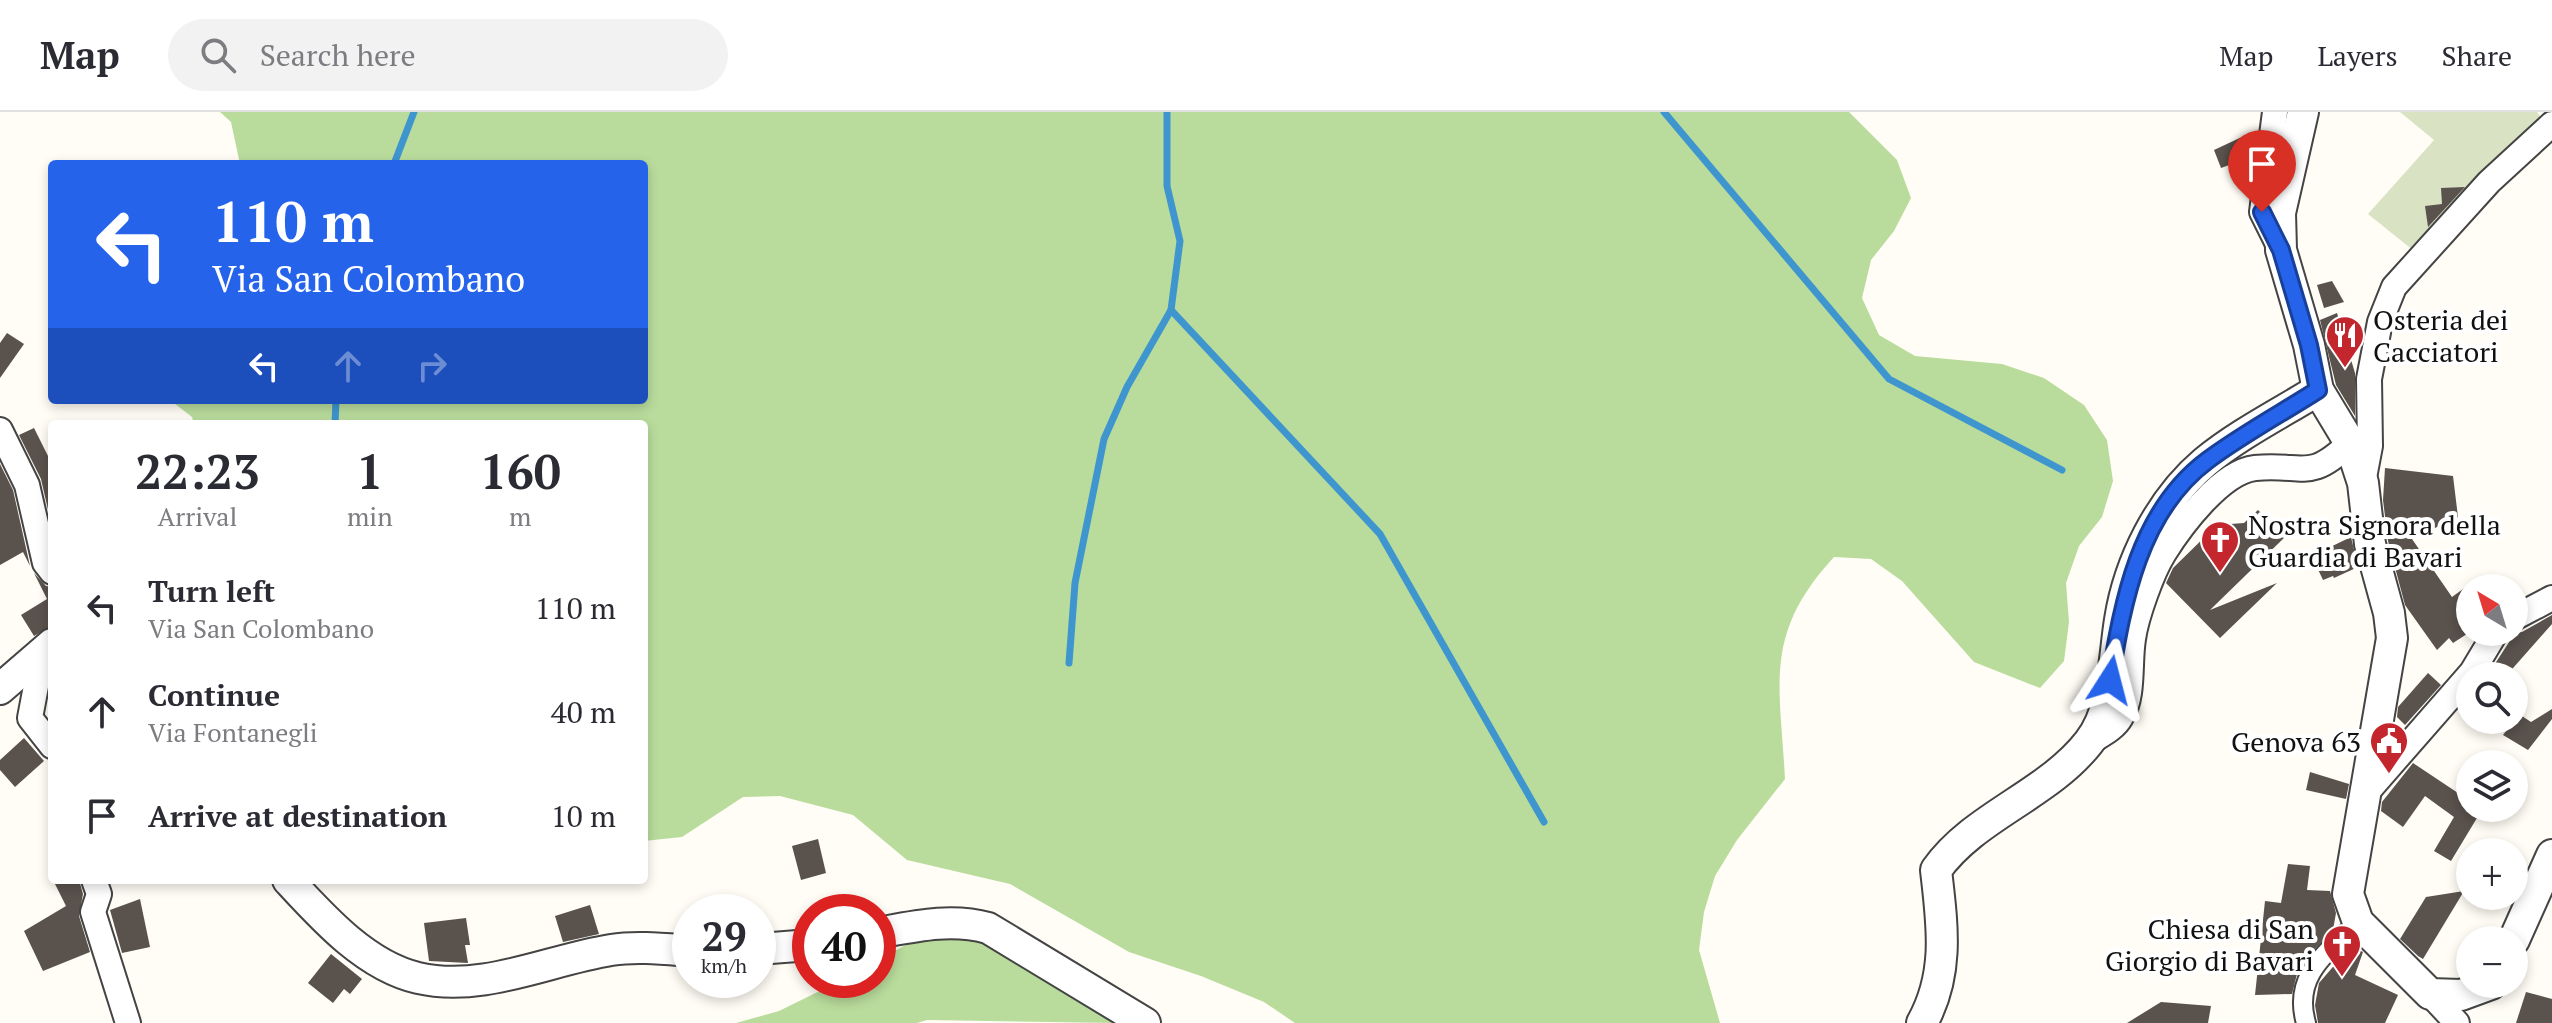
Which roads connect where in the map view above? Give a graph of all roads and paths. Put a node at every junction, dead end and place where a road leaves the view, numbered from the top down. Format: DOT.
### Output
graph roads {
  1 [pos="2275,112"];
  2 [pos="2303,112"];
  3 [pos="2552,124"];
  4 [pos="2281,250"];
  5 [pos="2318,390"];
  6 [pos="0,430"];
  7 [pos="2350,443"];
  8 [pos="2363,483"];
  9 [pos="48,567"];
  10 [pos="2552,598"];
  11 [pos="2528,611"];
  12 [pos="2488,646"];
  13 [pos="47,649"];
  14 [pos="0,689"];
  15 [pos="48,741"];
  16 [pos="2091,741"];
  17 [pos="2368,791"];
  18 [pos="2552,855"];
  19 [pos="95,884"];
  20 [pos="292,884"];
  21 [pos="2358,922"];
  22 [pos="2520,926"];
  23 [pos="896,930"];
  24 [pos="672,951"];
  25 [pos="2430,994"];
  26 [pos="2456,995"];
  27 [pos="128,1023"];
  28 [pos="1145,1023"];
  29 [pos="1922,1023"];
  30 [pos="2306,1023"];
  31 [pos="2457,1023"];
  1 -- 4 [label="street"];
  2 -- 4 [label="street"];
  3 -- 8 [label="street"];
  4 -- 5 [label="street"];
  5 -- 7 [label="street"];
  5 -- 16 [label="street"];
  6 -- 9 [label="street"];
  7 -- 8 [label="street"];
  7 -- 16 [label="street"];
  8 -- 17 [label="street"];
  10 -- 11 [label="street"];
  12 -- 17 [label="street"];
  13 -- 14 [label="street"];
  13 -- 15 [label="street"];
  16 -- 29 [label="street"];
  17 -- 21 [label="street"];
  18 -- 22 [label="street"];
  19 -- 27 [label="street"];
  20 -- 24 [label="street"];
  21 -- 25 [label="street"];
  21 -- 30 [label="street"];
  23 -- 28 [label="street"];
  25 -- 26 [label="street"];
  25 -- 31 [label="street"];
}
